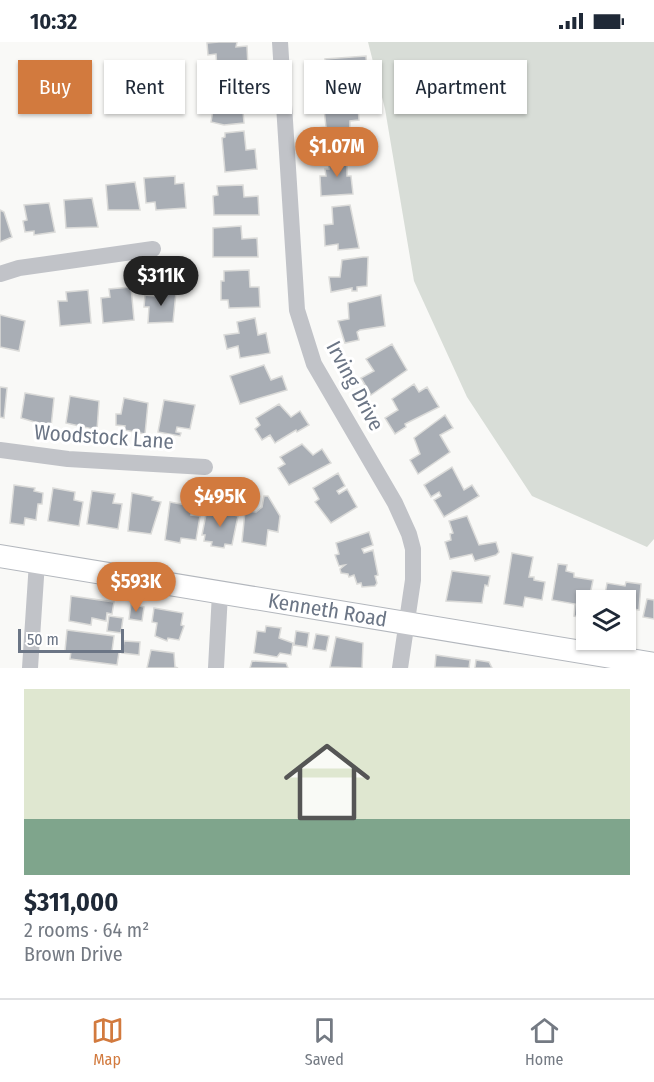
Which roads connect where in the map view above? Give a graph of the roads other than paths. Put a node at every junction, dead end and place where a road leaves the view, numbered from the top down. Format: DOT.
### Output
graph roads {
  1 [pos="280,42"];
  2 [pos="153,249"];
  3 [pos="0,274"];
  4 [pos="0,450"];
  5 [pos="205,467"];
  6 [pos="0,556"];
  7 [pos="37,562"];
  8 [pos="220,593"];
  9 [pos="406,624"];
  10 [pos="582,661"];
  11 [pos="654,664"];
  12 [pos="30,668"];
  13 [pos="216,668"];
  14 [pos="400,668"];
  1 -- 9 [label="street, Irving Drive"];
  2 -- 3 [label="street"];
  4 -- 5 [label="street, Woodstock Lane"];
  6 -- 7 [label="street, Kenneth Road"];
  7 -- 8 [label="street, Kenneth Road"];
  7 -- 12 [label="street"];
  8 -- 9 [label="street, Kenneth Road"];
  8 -- 13 [label="street"];
  9 -- 10 [label="street, Kenneth Road"];
  9 -- 14 [label="street, Irving Drive"];
  10 -- 11 [label="street, Kenneth Road"];
}
